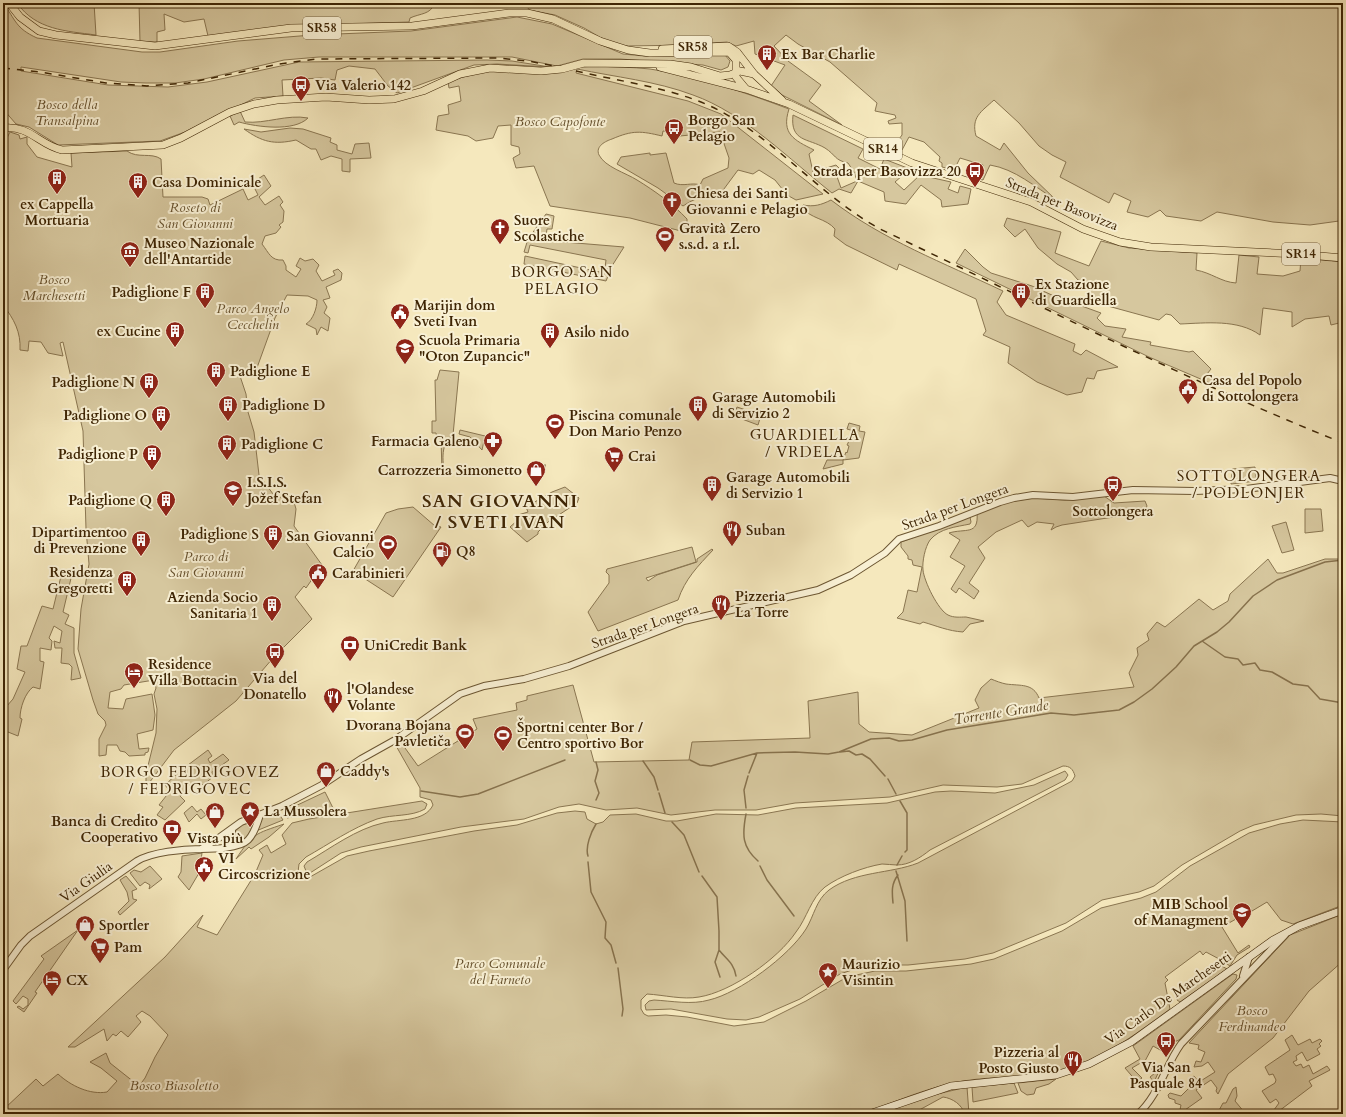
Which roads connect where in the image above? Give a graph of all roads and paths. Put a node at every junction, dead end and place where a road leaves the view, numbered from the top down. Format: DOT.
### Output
graph roads {
  1 [pos="9,3"];
  2 [pos="737,56"];
  3 [pos="650,65"];
  4 [pos="706,71"];
  5 [pos="736,73"];
  6 [pos="754,74"];
  7 [pos="719,82"];
  8 [pos="746,89"];
  9 [pos="789,104"];
  10 [pos="3,128"];
  11 [pos="1343,258"];
  12 [pos="1343,481"];
  13 [pos="260,815"];
  14 [pos="241,822"];
  15 [pos="232,829"];
  16 [pos="254,830"];
  17 [pos="222,836"];
  18 [pos="239,844"];
  19 [pos="228,847"];
  20 [pos="201,849"];
  21 [pos="1343,910"];
  22 [pos="1289,931"];
  23 [pos="1250,957"];
  24 [pos="3,970"];
  25 [pos="1232,970"];
  26 [pos="1242,980"];
  27 [pos="869,1114"];
  28 [pos="1138,1114"];
  1 -- 2 [label="main road, SR58"];
  2 -- 4 [label="main road"];
  2 -- 5 [label="main road"];
  2 -- 6 [label="main road, Strada per Basovizza"];
  3 -- 4 [label="main road"];
  3 -- 7 [label="main road, Strada per Basovizza"];
  3 -- 10 [label="main road"];
  4 -- 5 [label="main road"];
  5 -- 6 [label="main road"];
  5 -- 7 [label="main road"];
  5 -- 8 [label="main road"];
  6 -- 9 [label="main road, Strada per Basovizza / SR14"];
  7 -- 8 [label="main road, Strada per Basovizza"];
  8 -- 9 [label="main road, Strada per Basovizza / SR14"];
  9 -- 11 [label="main road, Strada per Basovizza / SR14"];
  12 -- 13 [label="street, Strada per Longera"];
  13 -- 14 [label="street, Strada per Longera"];
  13 -- 16 [label="street"];
  14 -- 15 [label="street"];
  14 -- 16 [label="street"];
  15 -- 17 [label="street"];
  15 -- 18 [label="street"];
  16 -- 18 [label="street"];
  17 -- 19 [label="street"];
  17 -- 20 [label="street"];
  18 -- 19 [label="street, Via Giulia"];
  19 -- 20 [label="street, Via Giulia"];
  20 -- 24 [label="street, Via Giulia"];
  21 -- 22 [label="main road"];
  22 -- 23 [label="main road, Via Carlo De Marchesetti"];
  22 -- 26 [label="street"];
  23 -- 25 [label="main road, Via Carlo De Marchesetti"];
  23 -- 26 [label="street"];
  25 -- 26 [label="street"];
  25 -- 27 [label="main road, Via Carlo De Marchesetti"];
  26 -- 28 [label="street"];
}
